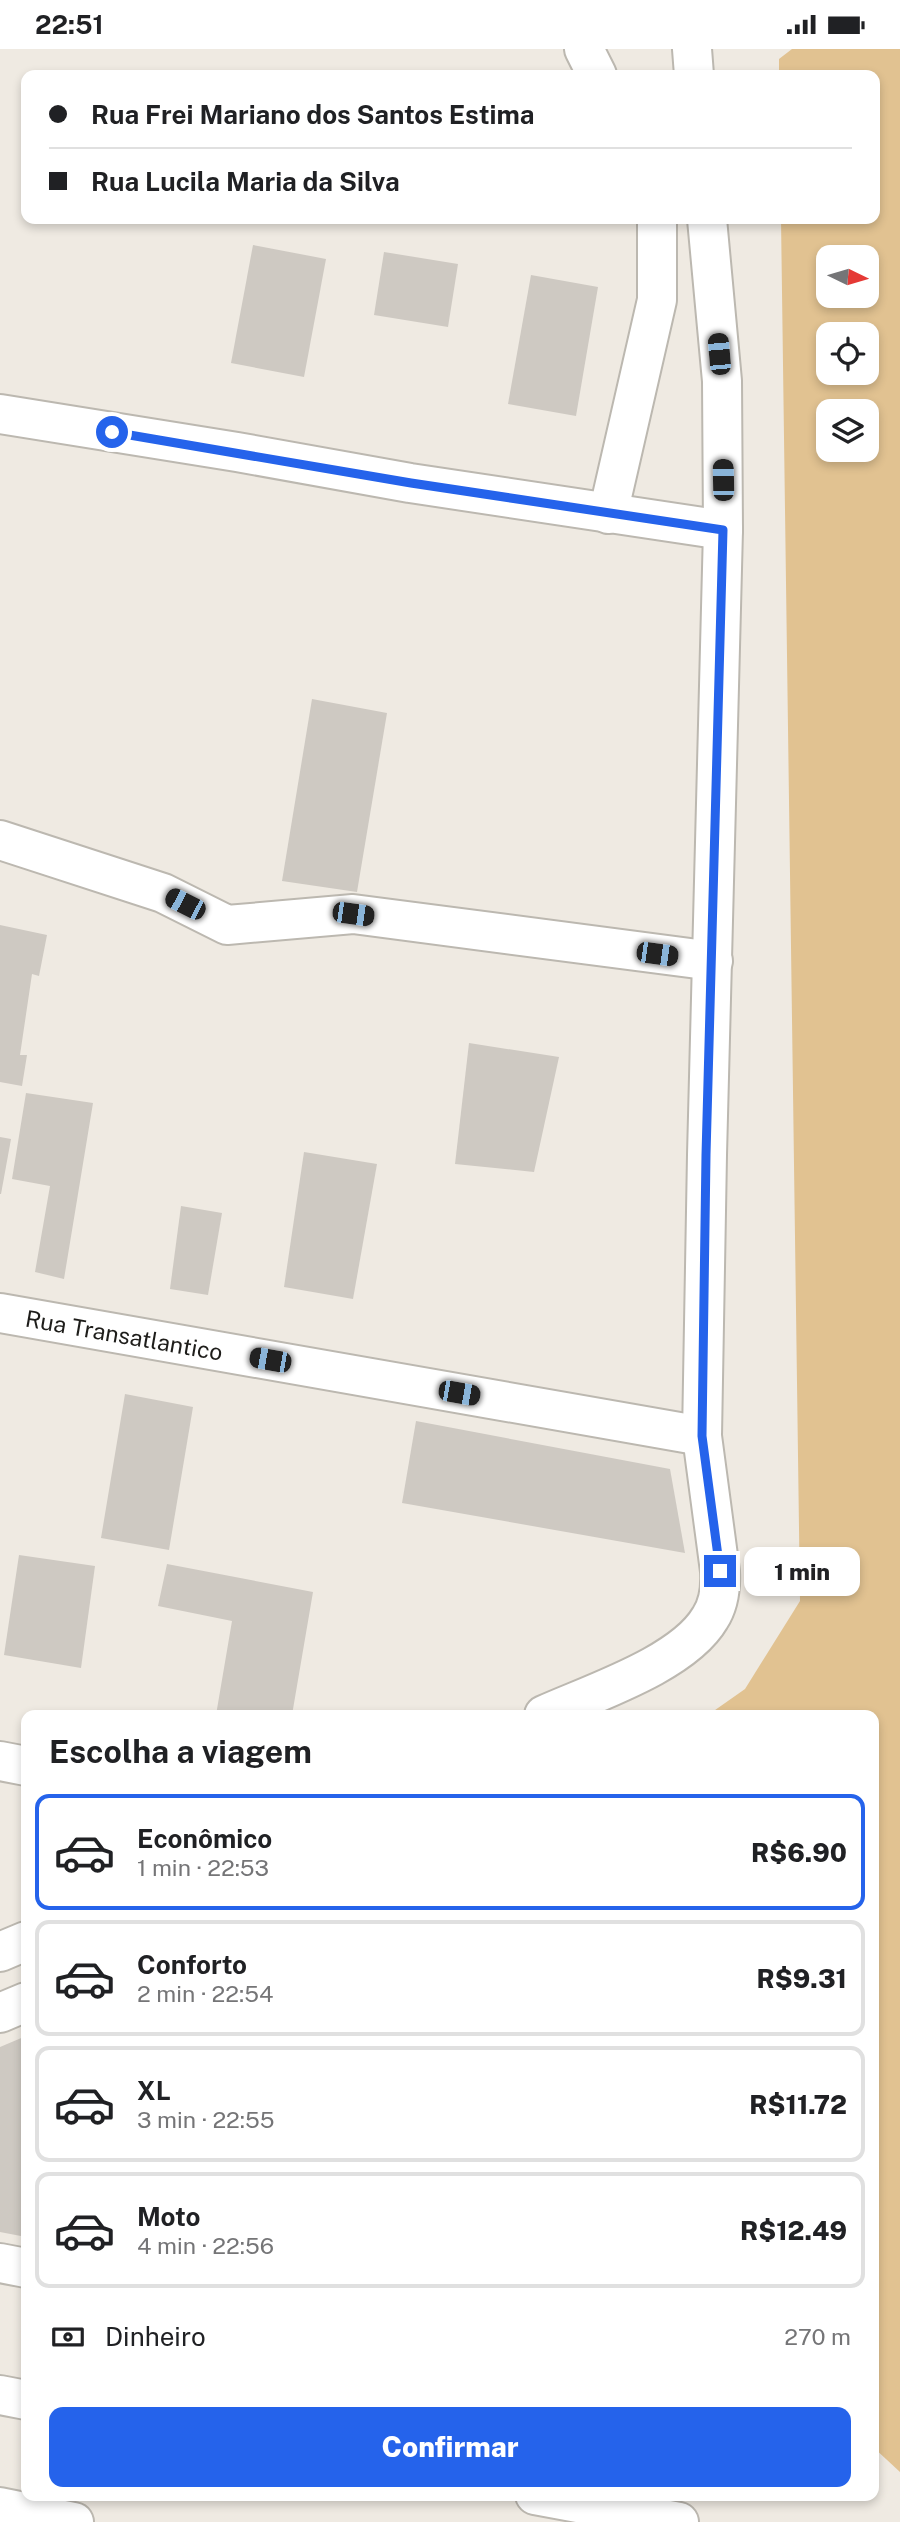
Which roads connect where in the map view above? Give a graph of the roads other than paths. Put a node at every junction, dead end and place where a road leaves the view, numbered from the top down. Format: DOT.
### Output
graph roads {
  1 [pos="584,49"];
  2 [pos="692,49"];
  3 [pos="594,70"];
  4 [pos="694,70"];
  5 [pos="657,224"];
  6 [pos="707,224"];
  7 [pos="0,414"];
  8 [pos="608,514"];
  9 [pos="723,530"];
  10 [pos="0,840"];
  11 [pos="713,961"];
  12 [pos="0,1313"];
  13 [pos="702,1436"];
  14 [pos="555,1710"];
  15 [pos="0,1761"];
  16 [pos="21,1765"];
  17 [pos="21,1943"];
  18 [pos="0,1952"];
  19 [pos="21,2004"];
  20 [pos="0,2013"];
  21 [pos="0,2263"];
  22 [pos="21,2267"];
  23 [pos="0,2395"];
  24 [pos="21,2399"];
  25 [pos="562,2501"];
  26 [pos="0,2507"];
  27 [pos="633,2517"];
  28 [pos="74,2522"];
  29 [pos="680,2522"];
  1 -- 3 [label="main road"];
  2 -- 4 [label="main road"];
  5 -- 8 [label="main road"];
  6 -- 9 [label="main road"];
  7 -- 8 [label="main road"];
  8 -- 9 [label="main road"];
  9 -- 11 [label="main road"];
  10 -- 11 [label="main road"];
  11 -- 13 [label="main road"];
  12 -- 13 [label="main road, Rua Transatlantico"];
  13 -- 14 [label="main road"];
  15 -- 16 [label="main road"];
  17 -- 18 [label="main road"];
  19 -- 20 [label="main road"];
  21 -- 22 [label="main road"];
  23 -- 24 [label="main road"];
  25 -- 27 [label="main road"];
  26 -- 28 [label="main road"];
  27 -- 29 [label="main road"];
}
